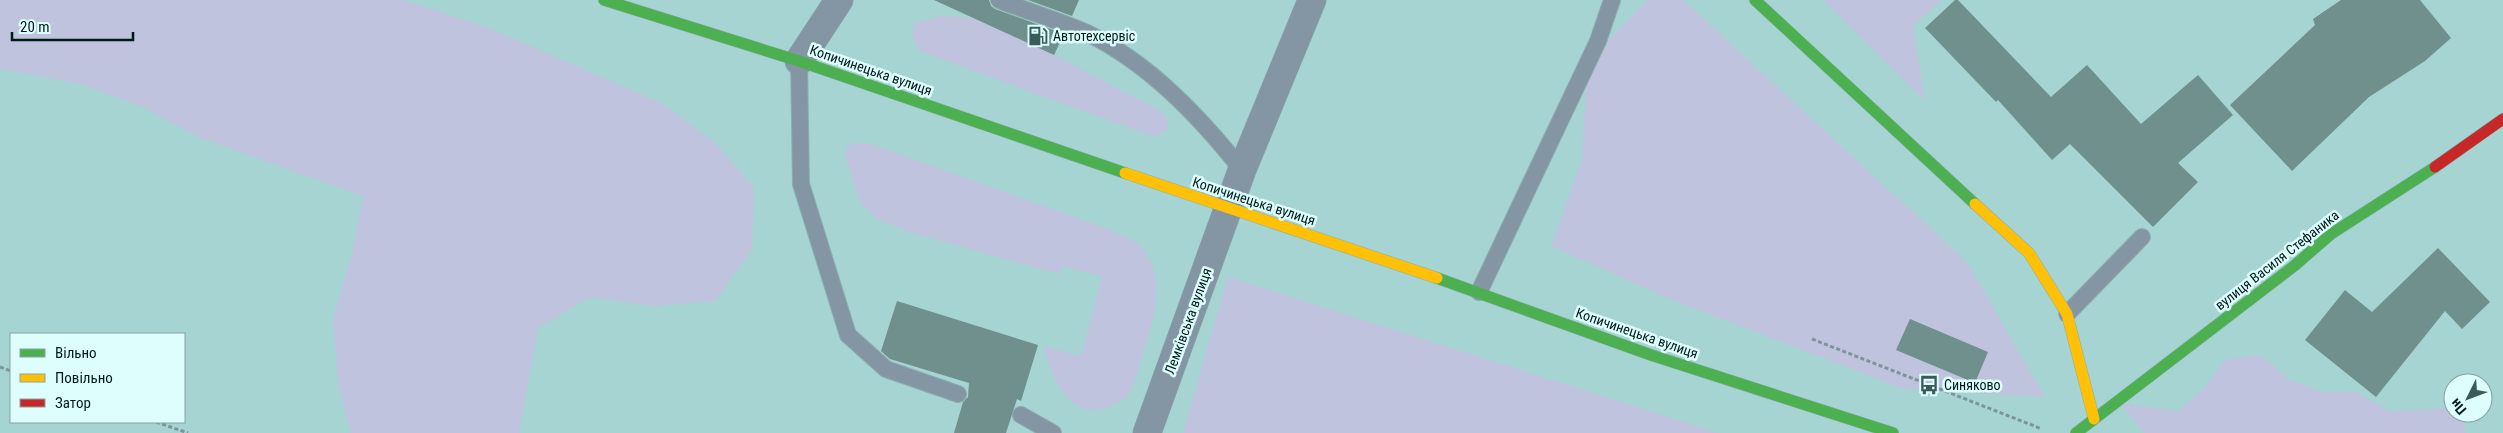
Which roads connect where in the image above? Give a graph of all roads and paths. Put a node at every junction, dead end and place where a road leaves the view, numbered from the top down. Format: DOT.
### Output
graph roads {
  1 [pos="604,0"];
  2 [pos="840,0"];
  3 [pos="999,0"];
  4 [pos="1312,0"];
  5 [pos="1612,0"];
  6 [pos="1755,0"];
  7 [pos="799,61"];
  8 [pos="2503,119"];
  9 [pos="1242,170"];
  10 [pos="1228,209"];
  11 [pos="2142,236"];
  12 [pos="1479,292"];
  13 [pos="2067,314"];
  14 [pos="1812,339"];
  15 [pos="958,394"];
  16 [pos="1021,415"];
  17 [pos="2094,420"];
  18 [pos="159,423"];
  19 [pos="2043,430"];
  20 [pos="188,433"];
  21 [pos="1053,433"];
  22 [pos="1147,433"];
  23 [pos="1893,433"];
  24 [pos="2076,433"];
  1 -- 7 [label="main road, Копичинецька вулиця"];
  2 -- 7 [label="street"];
  3 -- 9 [label="lane"];
  4 -- 9 [label="street, Лемківська вулиця"];
  5 -- 12 [label="lane"];
  6 -- 13 [label="main road"];
  7 -- 10 [label="main road, Копичинецька вулиця"];
  7 -- 15 [label="lane"];
  8 -- 17 [label="main road, вулиця Василя Стефаника"];
  9 -- 10 [label="street, Лемківська вулиця"];
  10 -- 12 [label="main road, Копичинецька вулиця"];
  10 -- 22 [label="street, Лемківська вулиця"];
  11 -- 13 [label="lane"];
  12 -- 23 [label="main road, Копичинецька вулиця"];
  13 -- 17 [label="main road"];
  14 -- 19 [label="path"];
  16 -- 21 [label="lane"];
  17 -- 24 [label="main road, вулиця Василя Стефаника"];
  18 -- 20 [label="path"];
}
